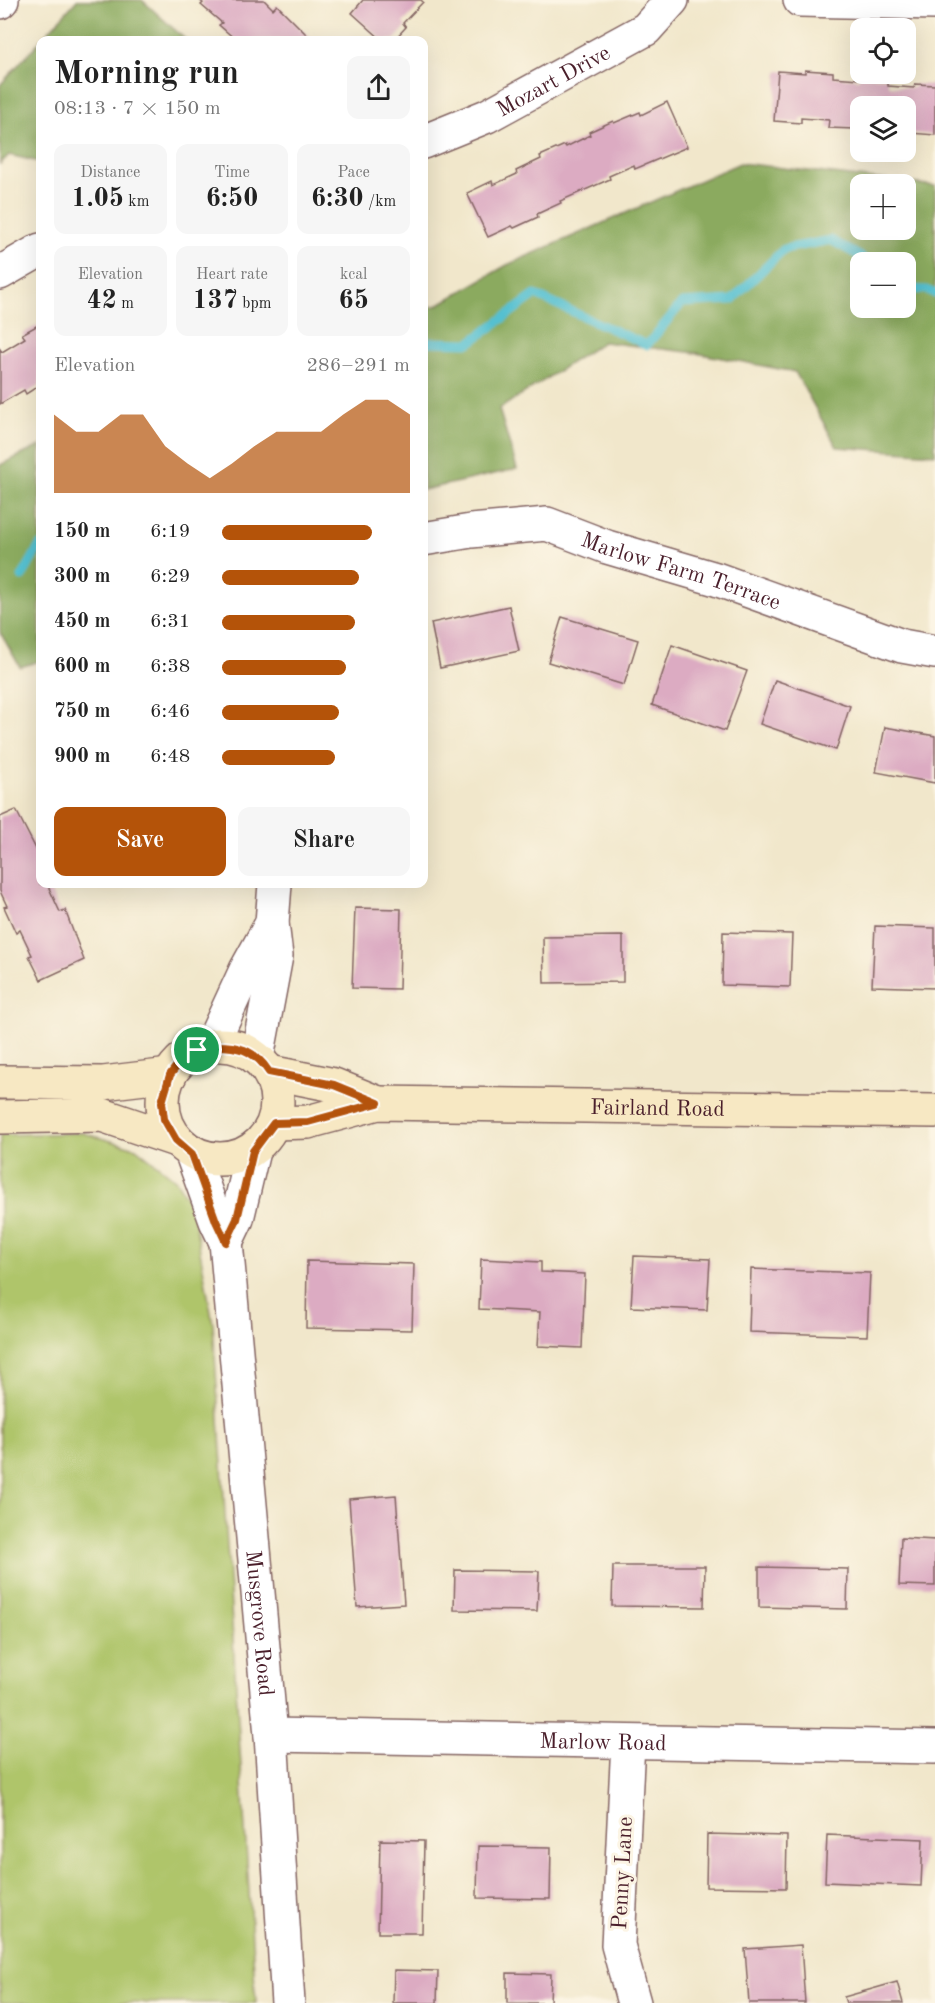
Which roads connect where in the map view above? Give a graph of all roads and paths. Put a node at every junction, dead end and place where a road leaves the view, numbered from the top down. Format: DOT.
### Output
graph roads {
  1 [pos="672,0"];
  2 [pos="800,0"];
  3 [pos="935,3"];
  4 [pos="428,140"];
  5 [pos="36,252"];
  6 [pos="0,273"];
  7 [pos="428,538"];
  8 [pos="935,652"];
  9 [pos="275,888"];
  10 [pos="272,923"];
  11 [pos="211,1046"];
  12 [pos="263,1065"];
  13 [pos="170,1075"];
  14 [pos="0,1082"];
  15 [pos="378,1103"];
  16 [pos="935,1111"];
  17 [pos="0,1117"];
  18 [pos="274,1123"];
  19 [pos="184,1147"];
  20 [pos="253,1151"];
  21 [pos="226,1242"];
  22 [pos="271,1735"];
  23 [pos="628,1742"];
  24 [pos="935,1747"];
  25 [pos="288,2003"];
  26 [pos="634,2003"];
  1 -- 4 [label="street, Mozart Drive"];
  2 -- 3 [label="street"];
  5 -- 6 [label="street"];
  7 -- 8 [label="street, Marlow Farm Terrace"];
  9 -- 10 [label="street"];
  10 -- 11 [label="street"];
  10 -- 12 [label="street"];
  11 -- 12 [label="main road"];
  11 -- 13 [label="main road"];
  12 -- 15 [label="main road, Fairland Road"];
  12 -- 18 [label="main road"];
  13 -- 14 [label="main road"];
  13 -- 19 [label="main road"];
  15 -- 16 [label="main road, Fairland Road"];
  15 -- 18 [label="main road, Fairland Road"];
  17 -- 19 [label="main road"];
  18 -- 20 [label="main road"];
  19 -- 20 [label="main road"];
  19 -- 21 [label="street, Musgrove Road"];
  20 -- 21 [label="street, Musgrove Road"];
  21 -- 22 [label="street, Musgrove Road"];
  22 -- 23 [label="street, Marlow Road"];
  22 -- 25 [label="street, Musgrove Road"];
  23 -- 24 [label="street, Marlow Road"];
  23 -- 26 [label="street, Penny Lane"];
}
